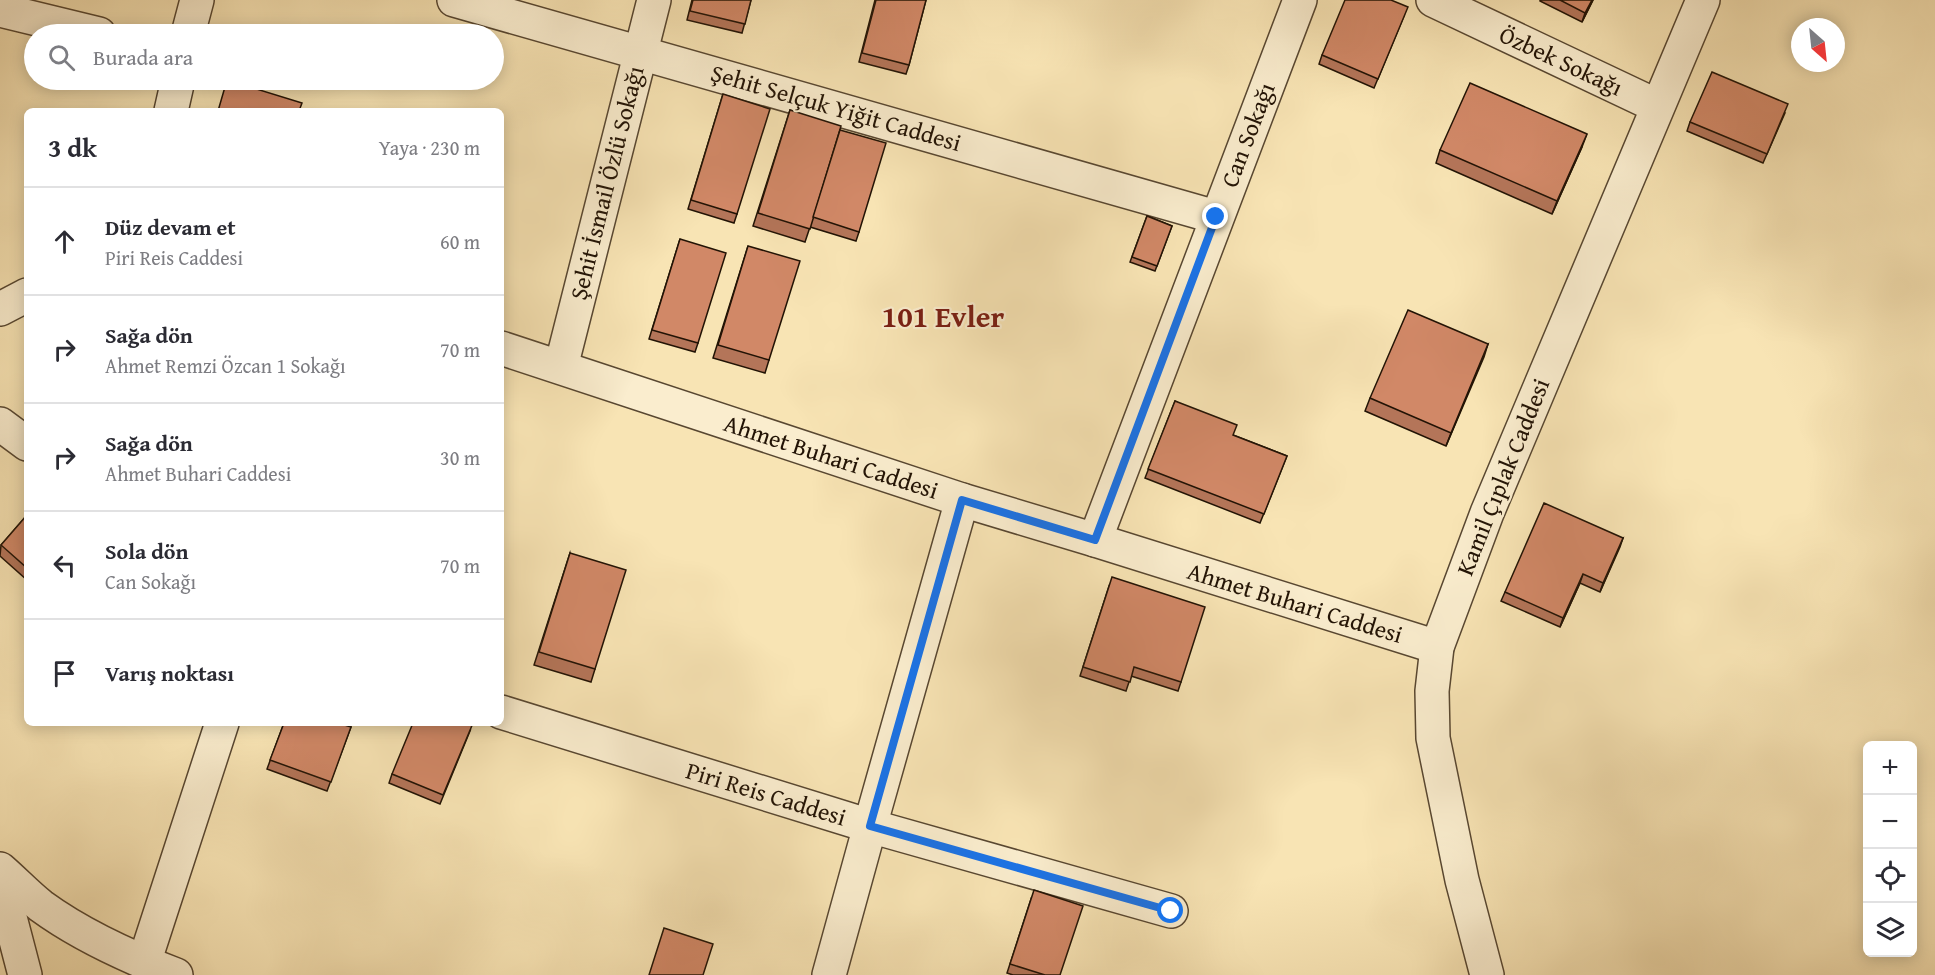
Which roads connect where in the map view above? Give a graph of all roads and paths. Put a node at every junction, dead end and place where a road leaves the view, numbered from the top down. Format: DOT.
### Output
graph roads {
  1 [pos="197,0"];
  2 [pos="454,0"];
  3 [pos="654,0"];
  4 [pos="1300,0"];
  5 [pos="1433,0"];
  6 [pos="1703,0"];
  7 [pos="0,10"];
  8 [pos="58,24"];
  9 [pos="191,24"];
  10 [pos="641,52"];
  11 [pos="176,90"];
  12 [pos="1657,106"];
  13 [pos="172,108"];
  14 [pos="1216,217"];
  15 [pos="24,297"];
  16 [pos="0,309"];
  17 [pos="504,349"];
  18 [pos="561,367"];
  19 [pos="0,424"];
  20 [pos="24,442"];
  21 [pos="962,500"];
  22 [pos="1095,540"];
  23 [pos="1437,647"];
  24 [pos="504,713"];
  25 [pos="221,726"];
  26 [pos="870,826"];
  27 [pos="0,869"];
  28 [pos="0,879"];
  29 [pos="1171,911"];
  30 [pos="144,963"];
  31 [pos="25,975"];
  32 [pos="176,975"];
  33 [pos="829,975"];
  34 [pos="1487,975"];
  1 -- 9 [label="street"];
  2 -- 10 [label="street, Şehit Selçuk Yiğit Caddesi"];
  3 -- 10 [label="street, Şehit İsmail Özlü Sokağı"];
  4 -- 14 [label="street, Can Sokağı"];
  5 -- 12 [label="street, Özbek Sokağı"];
  6 -- 12 [label="street, Kamil Çıplak Caddesi"];
  7 -- 8 [label="street"];
  10 -- 14 [label="street, Şehit Selçuk Yiğit Caddesi"];
  10 -- 18 [label="street, Şehit İsmail Özlü Sokağı"];
  11 -- 13 [label="street"];
  12 -- 23 [label="street, Kamil Çıplak Caddesi"];
  14 -- 22 [label="street, Can Sokağı"];
  15 -- 16 [label="street"];
  17 -- 18 [label="street, Ahmet Buhari Caddesi"];
  18 -- 21 [label="street, Ahmet Buhari Caddesi"];
  19 -- 20 [label="street"];
  21 -- 22 [label="street, Ahmet Buhari Caddesi"];
  21 -- 26 [label="street"];
  22 -- 23 [label="street, Ahmet Buhari Caddesi"];
  23 -- 34 [label="street, Kamil Çıplak Caddesi"];
  24 -- 26 [label="street, Piri Reis Caddesi"];
  25 -- 30 [label="street"];
  26 -- 29 [label="street, Piri Reis Caddesi"];
  26 -- 33 [label="street"];
  27 -- 30 [label="street"];
  28 -- 31 [label="street"];
  30 -- 32 [label="street"];
}
